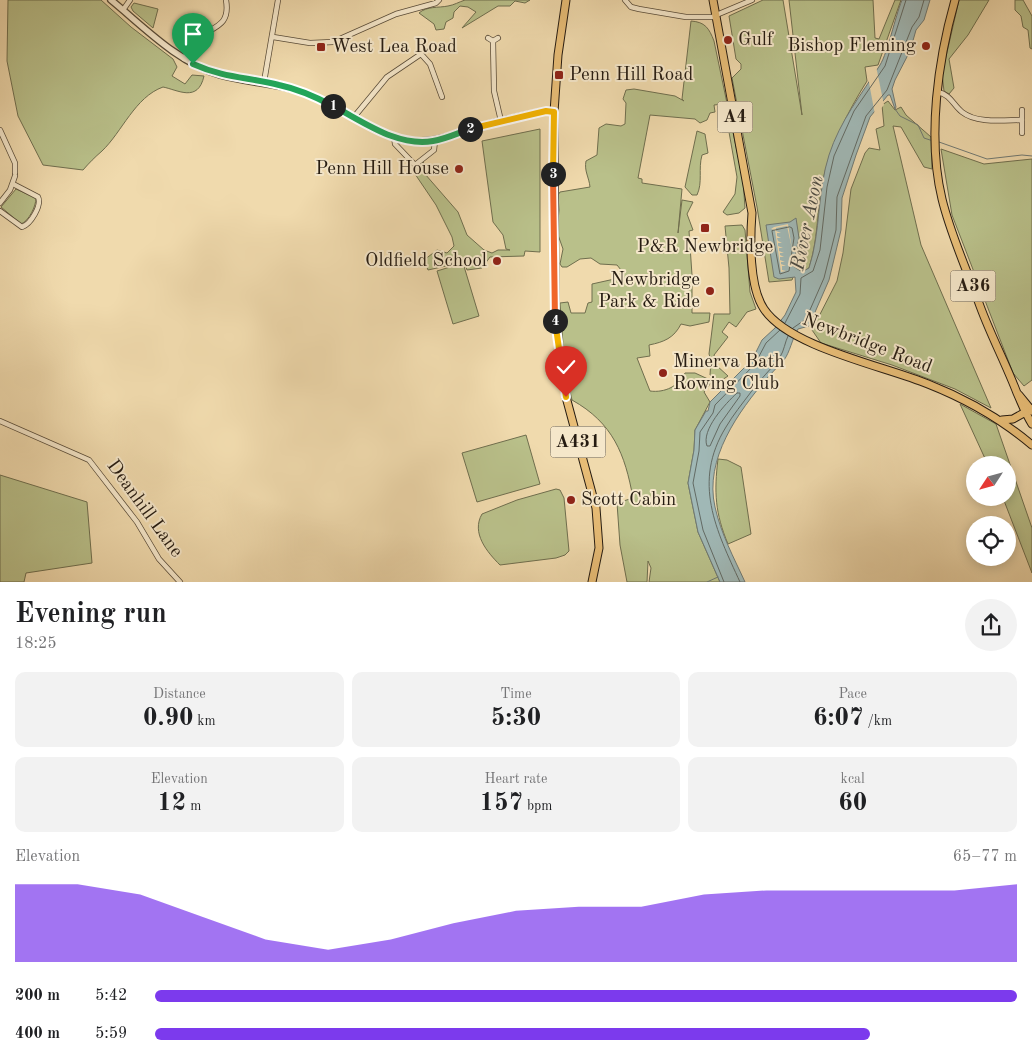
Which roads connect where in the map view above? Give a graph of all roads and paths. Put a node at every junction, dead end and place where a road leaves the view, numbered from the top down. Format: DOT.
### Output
graph roads {
  1 [pos="111,0"];
  2 [pos="130,0"];
  3 [pos="226,0"];
  4 [pos="278,0"];
  5 [pos="439,0"];
  6 [pos="566,0"];
  7 [pos="626,0"];
  8 [pos="713,0"];
  9 [pos="752,0"];
  10 [pos="955,0"];
  11 [pos="123,10"];
  12 [pos="714,16"];
  13 [pos="202,25"];
  14 [pos="199,37"];
  15 [pos="273,37"];
  16 [pos="498,38"];
  17 [pos="184,58"];
  18 [pos="264,82"];
  19 [pos="938,92"];
  20 [pos="442,96"];
  21 [pos="1022,110"];
  22 [pos="554,112"];
  23 [pos="354,116"];
  24 [pos="1022,120"];
  25 [pos="500,121"];
  26 [pos="0,130"];
  27 [pos="1022,133"];
  28 [pos="394,138"];
  29 [pos="435,141"];
  30 [pos="13,184"];
  31 [pos="0,204"];
  32 [pos="0,211"];
  33 [pos="1029,411"];
  34 [pos="1013,419"];
  35 [pos="1001,420"];
  36 [pos="0,421"];
  37 [pos="1032,424"];
  38 [pos="1016,431"];
  39 [pos="1032,445"];
  40 [pos="180,582"];
  41 [pos="592,582"];
  1 -- 11 [label="street"];
  2 -- 11 [label="street"];
  3 -- 14 [label="street"];
  4 -- 15 [label="street"];
  5 -- 15 [label="street"];
  6 -- 22 [label="main road, A431"];
  7 -- 12 [label="street"];
  8 -- 12 [label="main road, Newbridge Road / A4"];
  9 -- 12 [label="street"];
  10 -- 19 [label="main road, A36"];
  11 -- 17 [label="street"];
  12 -- 35 [label="main road, Newbridge Road / A4"];
  13 -- 14 [label="street"];
  14 -- 17 [label="street"];
  15 -- 18 [label="street"];
  16 -- 25 [label="street"];
  17 -- 18 [label="street"];
  18 -- 23 [label="street"];
  19 -- 24 [label="street"];
  19 -- 33 [label="main road, A36"];
  20 -- 23 [label="street"];
  21 -- 24 [label="street"];
  22 -- 25 [label="street"];
  22 -- 41 [label="main road, A431"];
  23 -- 28 [label="street"];
  24 -- 27 [label="street"];
  25 -- 29 [label="street"];
  26 -- 30 [label="street"];
  28 -- 29 [label="street"];
  28 -- 29 [label="street"];
  30 -- 31 [label="street"];
  30 -- 32 [label="street"];
  33 -- 34 [label="main road"];
  33 -- 37 [label="main road"];
  34 -- 35 [label="main road"];
  34 -- 38 [label="main road"];
  35 -- 38 [label="main road, A4"];
  36 -- 40 [label="street, Deanhill Lane"];
  38 -- 39 [label="main road, A4"];
}
